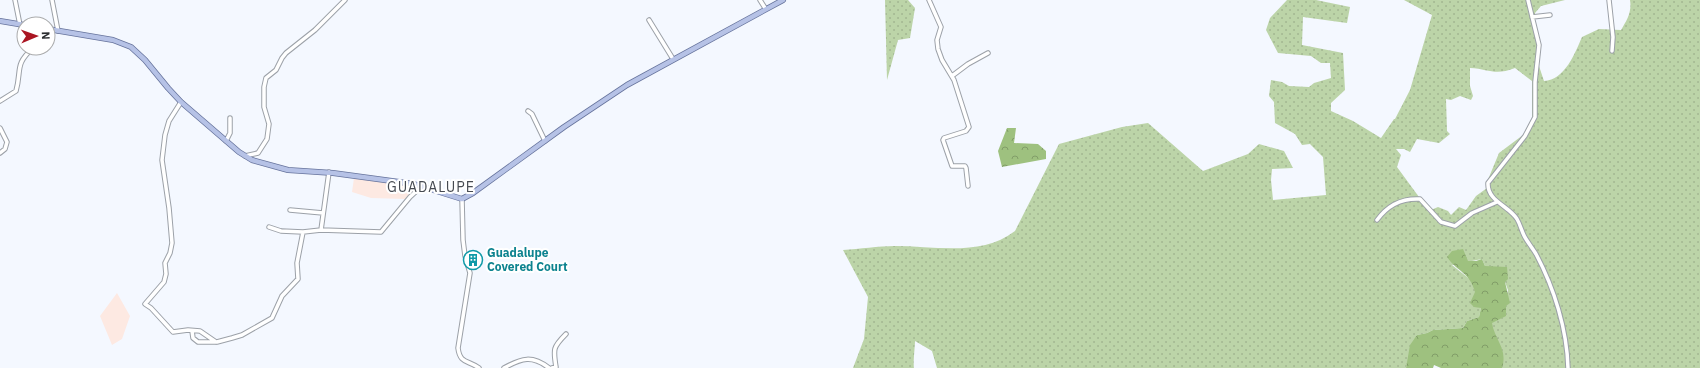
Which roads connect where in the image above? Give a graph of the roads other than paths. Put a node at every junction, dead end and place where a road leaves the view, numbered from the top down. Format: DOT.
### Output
graph roads {
  1 [pos="15,0"];
  2 [pos="52,0"];
  3 [pos="345,0"];
  4 [pos="760,0"];
  5 [pos="783,0"];
  6 [pos="929,0"];
  7 [pos="1528,0"];
  8 [pos="1609,0"];
  9 [pos="765,8"];
  10 [pos="1550,15"];
  11 [pos="19,16"];
  12 [pos="1532,17"];
  13 [pos="649,20"];
  14 [pos="0,22"];
  15 [pos="16,24"];
  16 [pos="58,30"];
  17 [pos="1612,51"];
  18 [pos="988,53"];
  19 [pos="24,56"];
  20 [pos="673,59"];
  21 [pos="952,76"];
  22 [pos="0,101"];
  23 [pos="181,102"];
  24 [pos="528,111"];
  25 [pos="230,118"];
  26 [pos="0,128"];
  27 [pos="226,140"];
  28 [pos="545,141"];
  29 [pos="0,153"];
  30 [pos="245,156"];
  31 [pos="329,172"];
  32 [pos="422,186"];
  33 [pos="968,186"];
  34 [pos="462,199"];
  35 [pos="1497,202"];
  36 [pos="290,210"];
  37 [pos="323,213"];
  38 [pos="1377,220"];
  39 [pos="269,227"];
  40 [pos="321,230"];
  41 [pos="303,232"];
  42 [pos="192,331"];
  43 [pos="566,334"];
  44 [pos="217,342"];
  45 [pos="479,368"];
  46 [pos="504,368"];
  47 [pos="548,368"];
  48 [pos="552,368"];
  49 [pos="1568,368"];
  1 -- 11 [label="street"];
  2 -- 16 [label="street"];
  3 -- 30 [label="street"];
  4 -- 9 [label="street"];
  5 -- 9 [label="main road"];
  6 -- 21 [label="street"];
  7 -- 12 [label="street"];
  8 -- 17 [label="street"];
  9 -- 20 [label="main road"];
  10 -- 12 [label="street"];
  12 -- 35 [label="street"];
  13 -- 20 [label="street"];
  14 -- 15 [label="main road"];
  16 -- 23 [label="main road"];
  18 -- 21 [label="street"];
  19 -- 22 [label="street"];
  20 -- 28 [label="main road"];
  21 -- 33 [label="street"];
  23 -- 27 [label="main road"];
  23 -- 42 [label="street"];
  24 -- 28 [label="street"];
  25 -- 27 [label="street"];
  26 -- 29 [label="street"];
  27 -- 30 [label="main road"];
  28 -- 34 [label="main road"];
  30 -- 31 [label="main road"];
  31 -- 32 [label="main road"];
  31 -- 37 [label="street"];
  32 -- 34 [label="main road"];
  32 -- 40 [label="street"];
  34 -- 45 [label="street"];
  35 -- 38 [label="street"];
  35 -- 49 [label="street"];
  36 -- 37 [label="street"];
  37 -- 40 [label="street"];
  39 -- 41 [label="street"];
  40 -- 41 [label="street"];
  41 -- 44 [label="street"];
  42 -- 44 [label="street"];
  42 -- 44 [label="street"];
  43 -- 48 [label="street"];
  46 -- 47 [label="street"];
}
